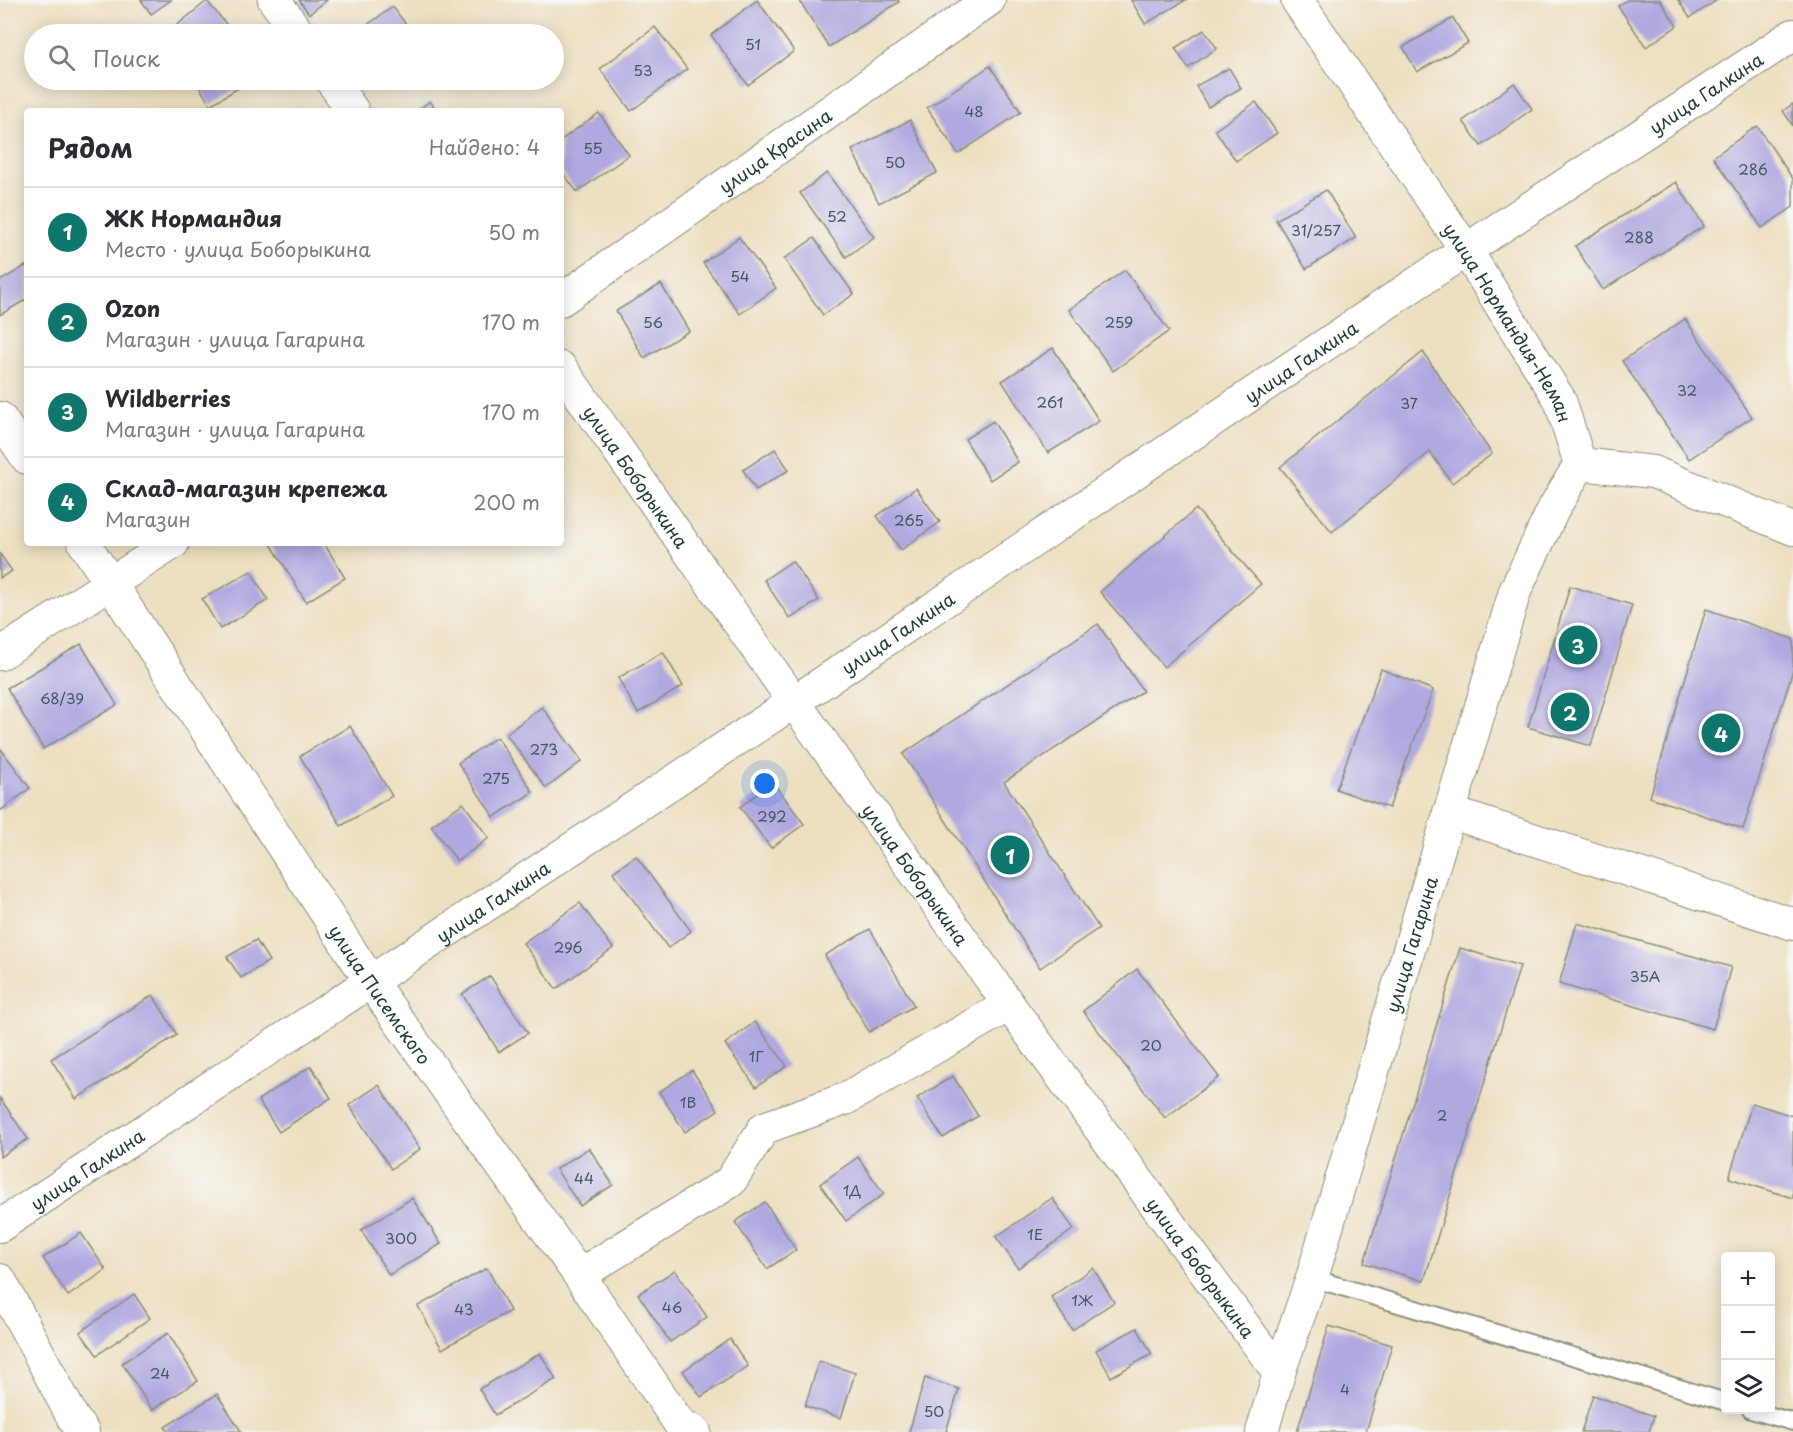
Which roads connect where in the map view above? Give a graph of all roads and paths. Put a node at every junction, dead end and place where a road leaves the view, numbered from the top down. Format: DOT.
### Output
graph roads {
  1 [pos="274,0"];
  2 [pos="989,0"];
  3 [pos="1297,0"];
  4 [pos="291,24"];
  5 [pos="1793,35"];
  6 [pos="338,90"];
  7 [pos="351,108"];
  8 [pos="1466,250"];
  9 [pos="564,298"];
  10 [pos="564,372"];
  11 [pos="0,418"];
  12 [pos="24,454"];
  13 [pos="1580,464"];
  14 [pos="1793,529"];
  15 [pos="86,546"];
  16 [pos="168,546"];
  17 [pos="110,582"];
  18 [pos="0,654"];
  19 [pos="794,702"];
  20 [pos="1449,812"];
  21 [pos="1793,924"];
  22 [pos="371,982"];
  23 [pos="1009,1005"];
  24 [pos="0,1226"];
  25 [pos="579,1275"];
  26 [pos="1312,1278"];
  27 [pos="0,1280"];
  28 [pos="1279,1373"];
  29 [pos="1721,1401"];
  30 [pos="1765,1414"];
  31 [pos="1793,1422"];
  32 [pos="83,1432"];
  33 [pos="695,1432"];
  34 [pos="1262,1432"];
  1 -- 4 [label="street"];
  2 -- 9 [label="street, улица Красина"];
  3 -- 8 [label="street, улица Нормандия-Неман"];
  5 -- 8 [label="street, улица Галкина"];
  6 -- 7 [label="street"];
  8 -- 13 [label="street, улица Нормандия-Неман"];
  8 -- 19 [label="street, улица Галкина"];
  10 -- 19 [label="street, улица Боборыкина"];
  11 -- 12 [label="street"];
  13 -- 14 [label="street"];
  13 -- 20 [label="street, улица Гагарина"];
  15 -- 17 [label="street, улица Писемского"];
  16 -- 17 [label="street"];
  17 -- 18 [label="street"];
  17 -- 22 [label="street, улица Писемского"];
  19 -- 22 [label="street, улица Галкина"];
  19 -- 23 [label="street, улица Боборыкина"];
  20 -- 21 [label="street"];
  20 -- 26 [label="street, улица Гагарина"];
  22 -- 24 [label="street, улица Галкина"];
  22 -- 25 [label="street, улица Писемского"];
  23 -- 25 [label="street"];
  23 -- 28 [label="street, улица Боборыкина"];
  25 -- 33 [label="street, улица Писемского"];
  26 -- 28 [label="street, улица Гагарина"];
  26 -- 29 [label="lane"];
  27 -- 32 [label="street"];
  28 -- 34 [label="street, улица Гагарина"];
  30 -- 31 [label="lane"];
}
